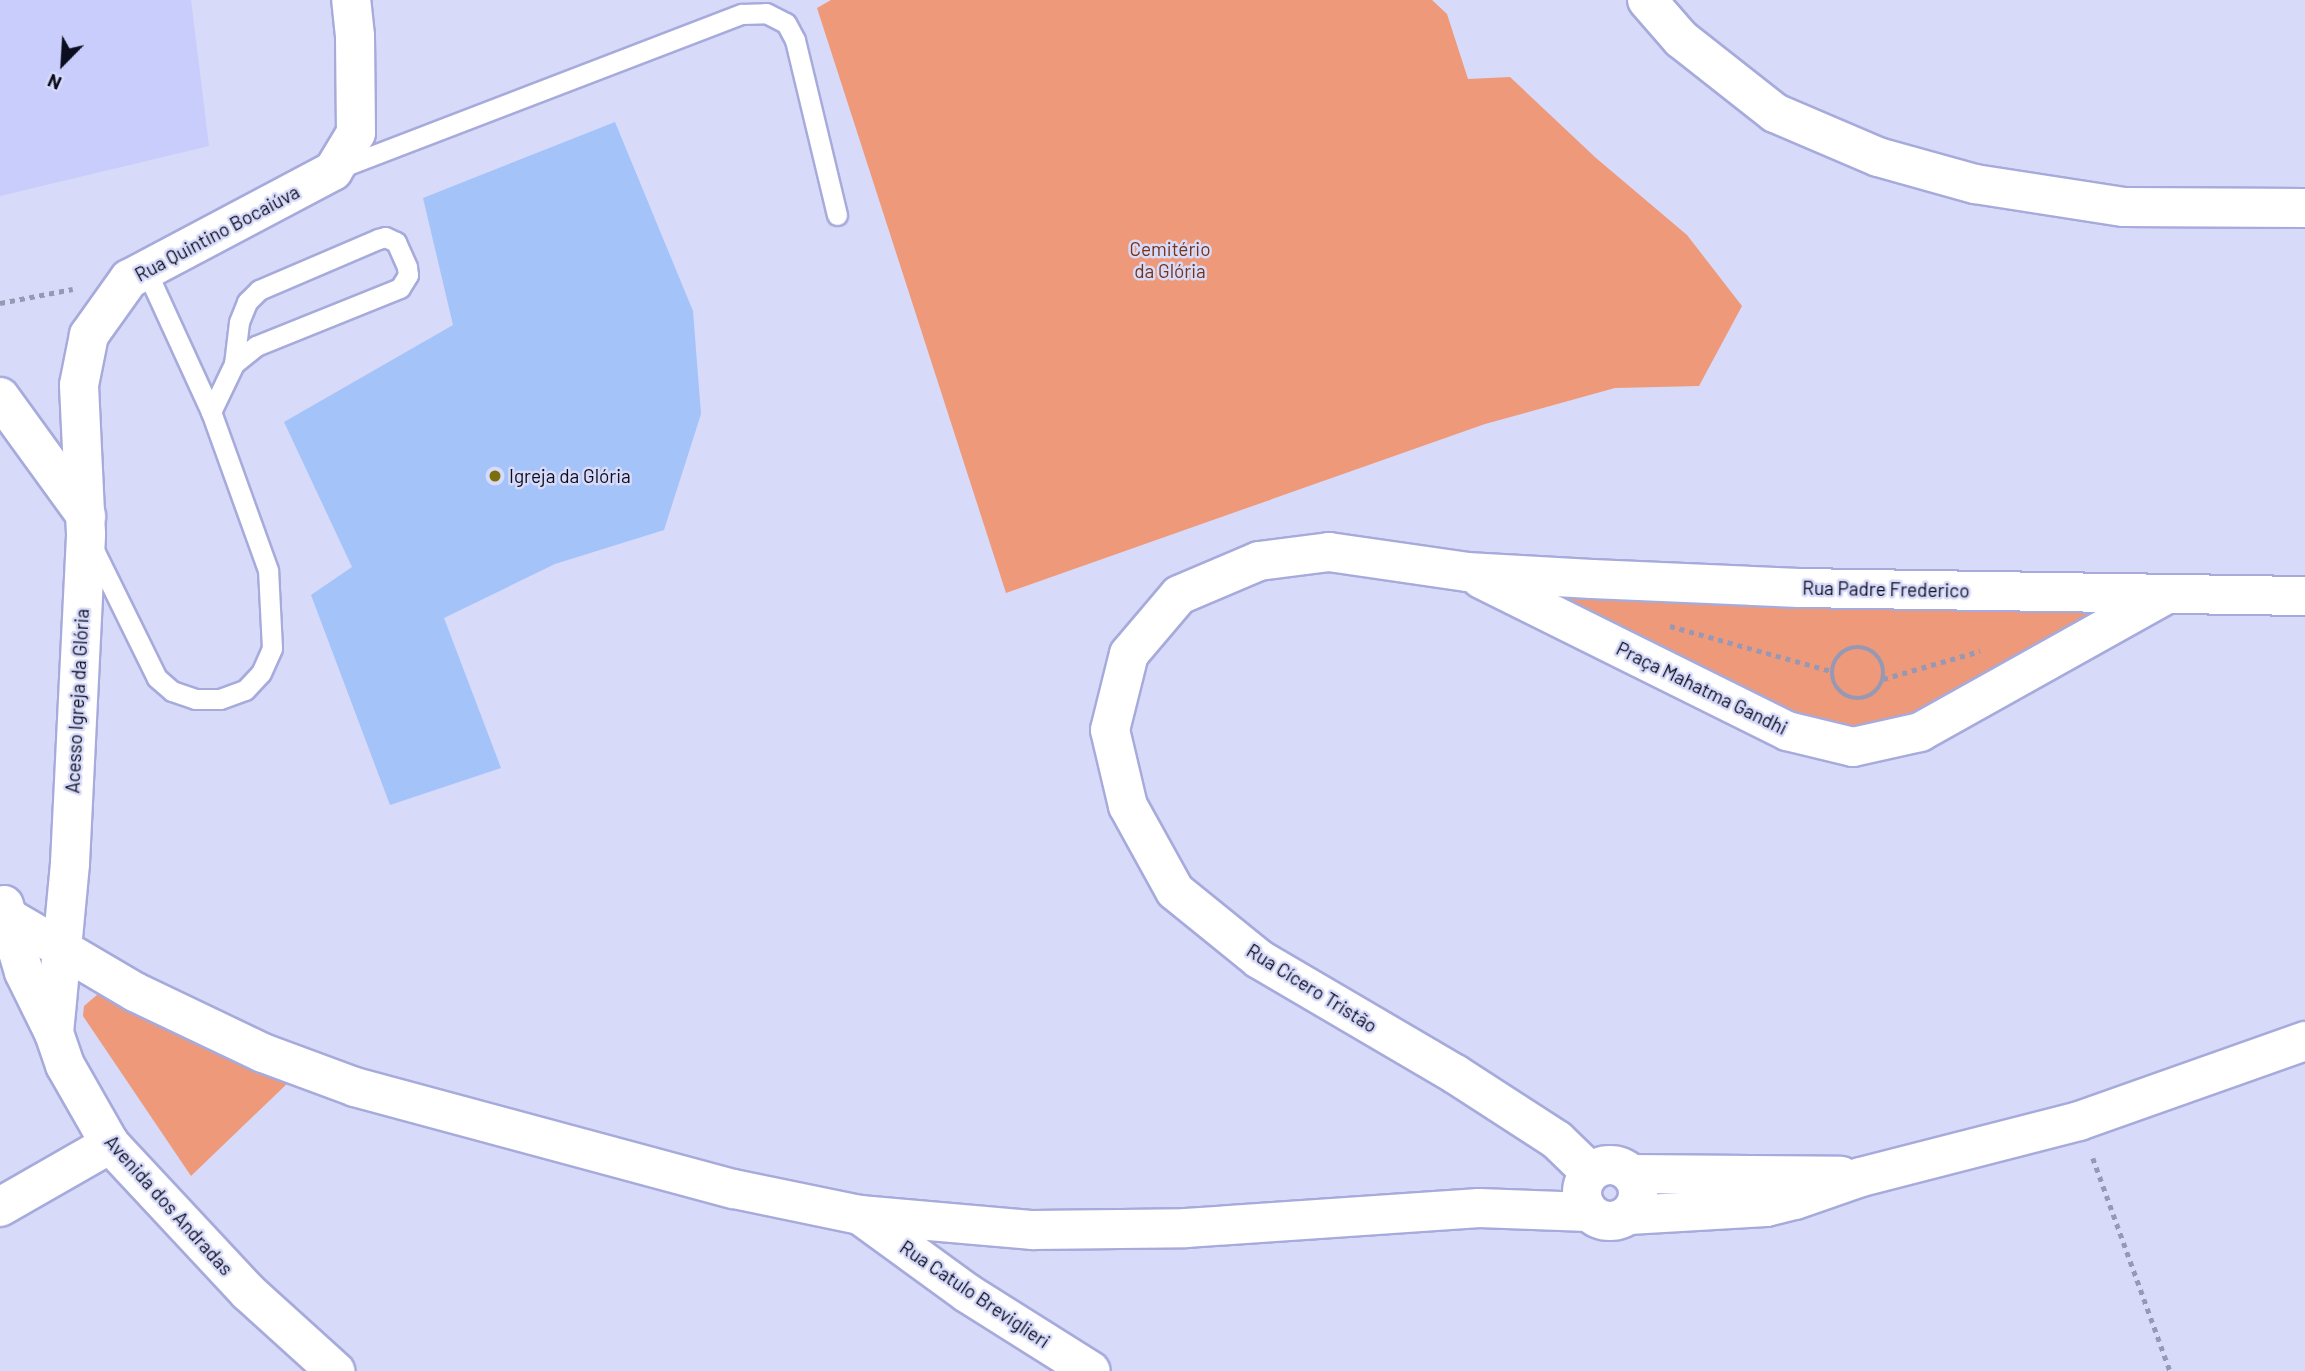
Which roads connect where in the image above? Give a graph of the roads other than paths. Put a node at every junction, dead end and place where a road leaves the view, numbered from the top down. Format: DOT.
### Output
graph roads {
  1 [pos="351,0"];
  2 [pos="1647,0"];
  3 [pos="333,171"];
  4 [pos="2305,208"];
  5 [pos="836,215"];
  6 [pos="138,274"];
  7 [pos="234,364"];
  8 [pos="0,397"];
  9 [pos="211,412"];
  10 [pos="86,525"];
  11 [pos="1467,572"];
  12 [pos="2167,594"];
  13 [pos="2305,596"];
  14 [pos="3,904"];
  15 [pos="62,949"];
  16 [pos="54,1033"];
  17 [pos="2305,1041"];
  18 [pos="110,1144"];
  19 [pos="1631,1174"];
  20 [pos="1861,1177"];
  21 [pos="1587,1188"];
  22 [pos="0,1207"];
  23 [pos="860,1215"];
  24 [pos="1629,1215"];
  25 [pos="335,1371"];
  26 [pos="1091,1371"];
  1 -- 3 [label="street"];
  2 -- 4 [label="street"];
  3 -- 5 [label="lane"];
  3 -- 6 [label="street, Rua Quintino Bocaiúva"];
  6 -- 9 [label="lane"];
  6 -- 10 [label="street, Rua Quintino Bocaiúva"];
  7 -- 7 [label="lane"];
  7 -- 9 [label="lane"];
  8 -- 10 [label="street"];
  9 -- 10 [label="lane"];
  10 -- 15 [label="street, Acesso Igreja da Glória"];
  11 -- 12 [label="street, Rua Padre Frederico"];
  11 -- 12 [label="street, Praça Mahatma Gandhi"];
  11 -- 21 [label="street, Rua Cícero Tristão"];
  12 -- 13 [label="street, Rua Padre Frederico"];
  14 -- 15 [label="street"];
  14 -- 16 [label="street, Avenida dos Andradas"];
  15 -- 16 [label="street, Acesso Igreja da Glória"];
  15 -- 23 [label="street"];
  16 -- 18 [label="street, Avenida dos Andradas"];
  17 -- 20 [label="street"];
  18 -- 22 [label="street"];
  18 -- 25 [label="street, Avenida dos Andradas"];
  19 -- 20 [label="street"];
  19 -- 21 [label="street"];
  19 -- 24 [label="street"];
  20 -- 24 [label="street"];
  21 -- 23 [label="street"];
  21 -- 24 [label="street"];
  23 -- 26 [label="street, Rua Catulo Breviglieri"];
}
